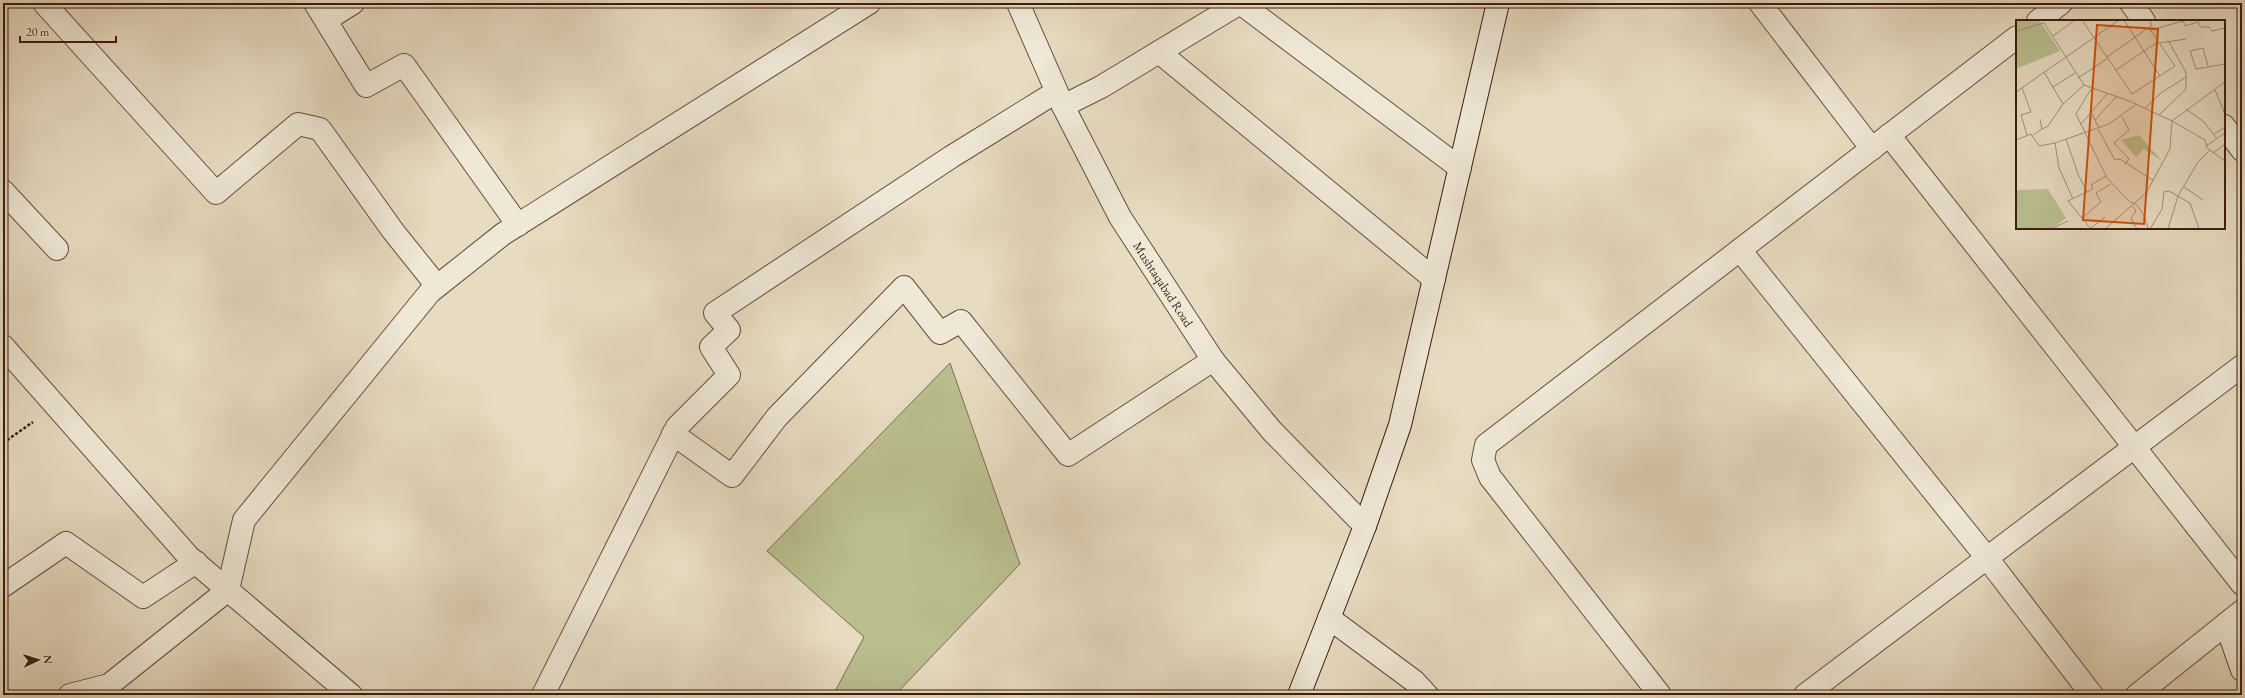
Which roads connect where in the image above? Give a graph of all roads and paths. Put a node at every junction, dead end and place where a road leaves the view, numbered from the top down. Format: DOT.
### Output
graph roads {
  1 [pos="44,3"];
  2 [pos="353,3"];
  3 [pos="870,3"];
  4 [pos="1018,3"];
  5 [pos="1240,3"];
  6 [pos="1498,3"];
  7 [pos="1760,3"];
  8 [pos="2061,3"];
  9 [pos="2131,3"];
  10 [pos="320,12"];
  11 [pos="2039,20"];
  12 [pos="2143,20"];
  13 [pos="2016,38"];
  14 [pos="1159,52"];
  15 [pos="1060,99"];
  16 [pos="2225,127"];
  17 [pos="1889,135"];
  18 [pos="1872,149"];
  19 [pos="2242,150"];
  20 [pos="1460,168"];
  21 [pos="3,191"];
  22 [pos="518,225"];
  23 [pos="57,249"];
  24 [pos="1740,250"];
  25 [pos="1434,279"];
  26 [pos="436,286"];
  27 [pos="3,346"];
  28 [pos="1212,360"];
  29 [pos="2242,366"];
  30 [pos="56,406"];
  31 [pos="673,434"];
  32 [pos="3,443"];
  33 [pos="2134,448"];
  34 [pos="1365,526"];
  35 [pos="1987,558"];
  36 [pos="196,562"];
  37 [pos="2242,584"];
  38 [pos="3,586"];
  39 [pos="228,590"];
  40 [pos="1329,618"];
  41 [pos="2234,618"];
  42 [pos="2242,670"];
  43 [pos="70,695"];
  44 [pos="351,695"];
  45 [pos="543,695"];
  46 [pos="1299,695"];
  47 [pos="1427,695"];
  48 [pos="1660,695"];
  49 [pos="1805,695"];
  50 [pos="2092,695"];
  51 [pos="2137,695"];
  1 -- 26 [label="street"];
  2 -- 10 [label="street"];
  3 -- 22 [label="street"];
  4 -- 15 [label="street, Mushtaqabad Road"];
  5 -- 14 [label="street"];
  5 -- 20 [label="street"];
  6 -- 20 [label="street"];
  7 -- 18 [label="street"];
  8 -- 11 [label="street"];
  9 -- 12 [label="street"];
  10 -- 22 [label="street"];
  13 -- 17 [label="street"];
  14 -- 15 [label="street"];
  14 -- 25 [label="street"];
  15 -- 28 [label="street, Mushtaqabad Road"];
  15 -- 31 [label="street"];
  16 -- 19 [label="street"];
  17 -- 18 [label="street"];
  17 -- 33 [label="street"];
  18 -- 24 [label="street"];
  20 -- 25 [label="street"];
  21 -- 23 [label="street"];
  22 -- 26 [label="street"];
  24 -- 35 [label="street"];
  24 -- 48 [label="street"];
  25 -- 34 [label="street"];
  26 -- 39 [label="street"];
  27 -- 30 [label="street"];
  28 -- 31 [label="street"];
  28 -- 34 [label="street, Mushtaqabad Road"];
  29 -- 33 [label="street"];
  30 -- 32 [label="path"];
  30 -- 36 [label="street"];
  31 -- 45 [label="street"];
  33 -- 35 [label="street"];
  33 -- 37 [label="street"];
  34 -- 40 [label="street"];
  35 -- 49 [label="street"];
  35 -- 50 [label="street"];
  36 -- 38 [label="street"];
  36 -- 39 [label="street"];
  39 -- 43 [label="street"];
  39 -- 44 [label="street"];
  40 -- 46 [label="street"];
  40 -- 47 [label="street"];
  41 -- 42 [label="street"];
  41 -- 51 [label="street"];
}
